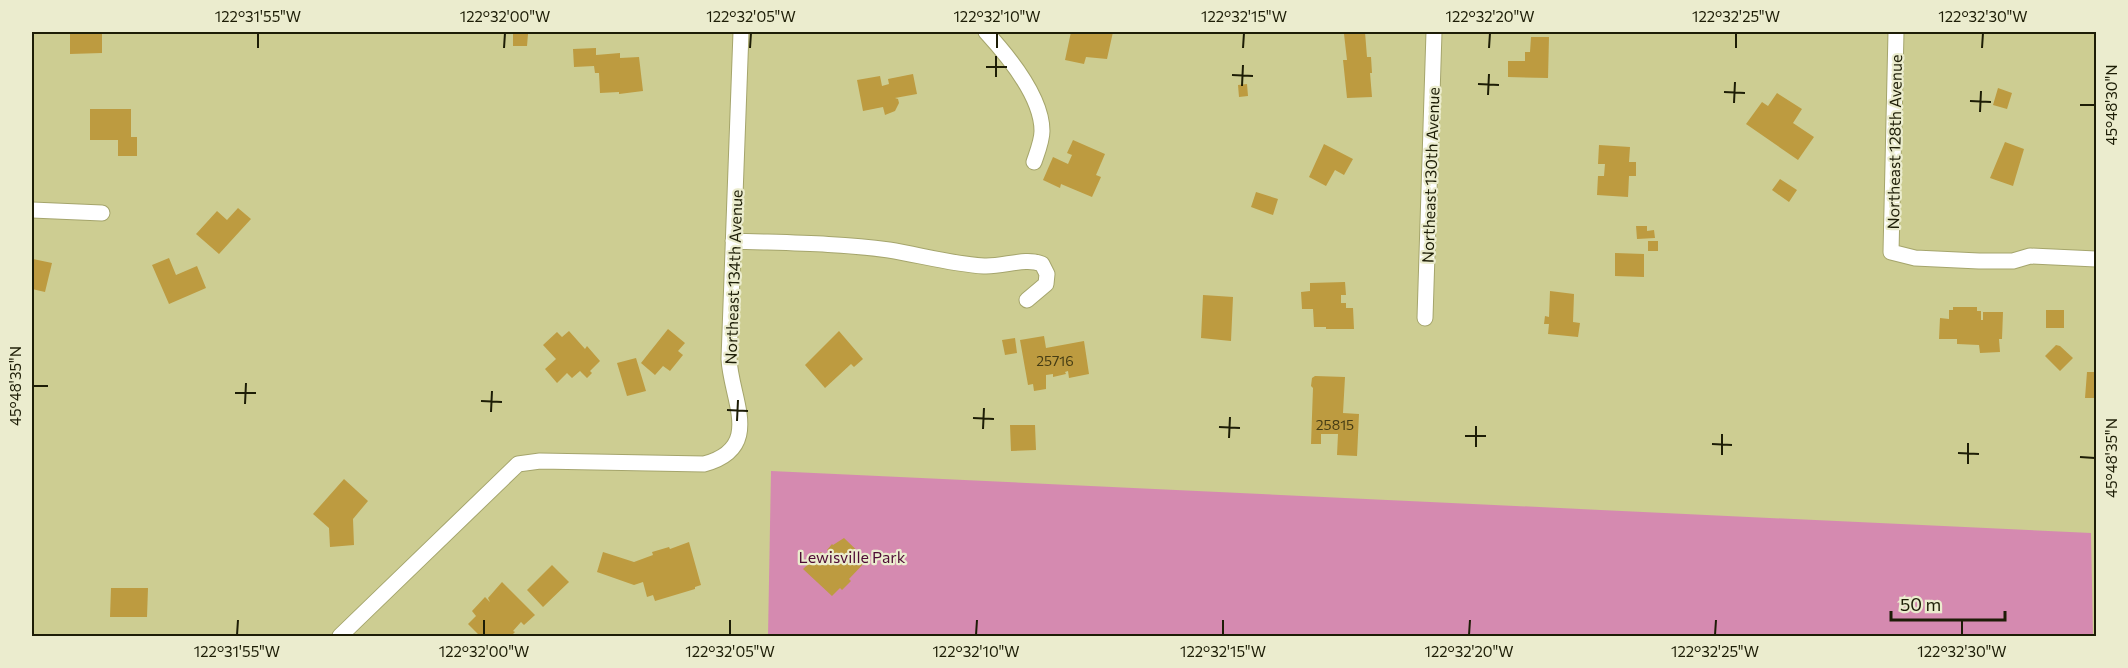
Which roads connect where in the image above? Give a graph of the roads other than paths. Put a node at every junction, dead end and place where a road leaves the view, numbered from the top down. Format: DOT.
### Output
graph roads {
  1 [pos="741,32"];
  2 [pos="986,32"];
  3 [pos="1434,32"];
  4 [pos="1896,32"];
  5 [pos="1034,162"];
  6 [pos="32,210"];
  7 [pos="102,213"];
  8 [pos="734,241"];
  9 [pos="2097,259"];
  10 [pos="1027,300"];
  11 [pos="1425,318"];
  12 [pos="340,636"];
  1 -- 8 [label="street, Northeast 134th Avenue"];
  2 -- 5 [label="street"];
  3 -- 11 [label="street, Northeast 130th Avenue"];
  4 -- 9 [label="street, Northeast 128th Avenue"];
  6 -- 7 [label="street"];
  8 -- 10 [label="street"];
  8 -- 12 [label="street, Northeast 134th Avenue"];
}
